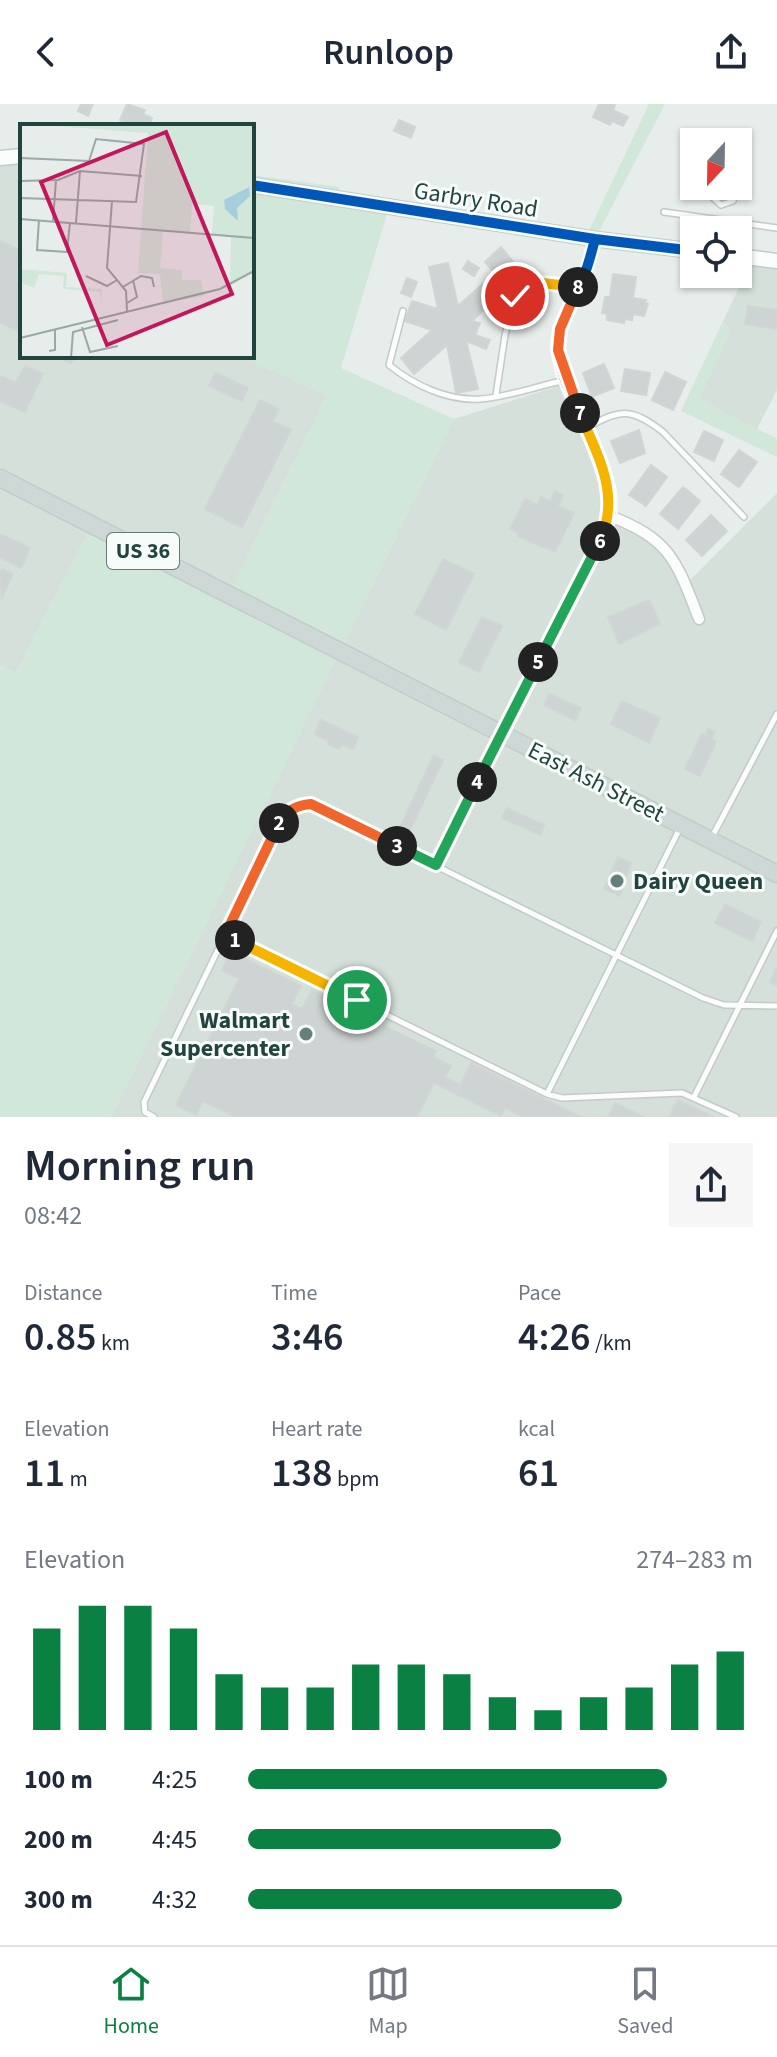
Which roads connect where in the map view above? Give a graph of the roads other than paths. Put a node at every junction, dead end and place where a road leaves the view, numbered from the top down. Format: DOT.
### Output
graph roads {
  1 [pos="20,156"];
  2 [pos="0,158"];
  3 [pos="254,185"];
  4 [pos="715,200"];
  5 [pos="733,200"];
  6 [pos="721,205"];
  7 [pos="664,212"];
  8 [pos="695,216"];
  9 [pos="719,216"];
  10 [pos="752,224"];
  11 [pos="777,228"];
  12 [pos="595,239"];
  13 [pos="680,249"];
  14 [pos="752,258"];
  15 [pos="777,261"];
  16 [pos="580,288"];
  17 [pos="403,311"];
  18 [pos="567,380"];
  19 [pos="496,395"];
  20 [pos="586,428"];
  21 [pos="0,478"];
  22 [pos="610,516"];
  23 [pos="744,517"];
  24 [pos="699,619"];
  25 [pos="777,714"];
  26 [pos="502,734"];
  27 [pos="681,825"];
  28 [pos="710,840"];
  29 [pos="436,865"];
  30 [pos="777,874"];
  31 [pos="777,931"];
  32 [pos="225,935"];
  33 [pos="616,953"];
  34 [pos="739,1004"];
  35 [pos="777,1006"];
  36 [pos="547,1094"];
  37 [pos="694,1097"];
  38 [pos="154,1117"];
  39 [pos="736,1117"];
  1 -- 2 [label="street"];
  3 -- 12 [label="street, Garbry Road"];
  4 -- 6 [label="lane"];
  5 -- 6 [label="lane"];
  6 -- 9 [label="lane"];
  7 -- 8 [label="lane"];
  10 -- 11 [label="lane"];
  12 -- 13 [label="street, Garbry Road"];
  12 -- 16 [label="street"];
  14 -- 15 [label="street"];
  16 -- 18 [label="street"];
  16 -- 19 [label="lane"];
  17 -- 19 [label="lane"];
  18 -- 19 [label="lane"];
  18 -- 20 [label="street"];
  20 -- 22 [label="street"];
  20 -- 23 [label="lane"];
  21 -- 26 [label="main road, East Ash Street / US 36"];
  22 -- 24 [label="street"];
  22 -- 26 [label="street"];
  25 -- 28 [label="lane"];
  26 -- 27 [label="main road, East Ash Street / US 36"];
  26 -- 29 [label="lane"];
  27 -- 28 [label="main road, East Ash Street / US 36"];
  27 -- 33 [label="lane"];
  28 -- 30 [label="main road, East Ash Street / US 36"];
  29 -- 32 [label="lane"];
  29 -- 33 [label="lane"];
  31 -- 34 [label="lane"];
  32 -- 36 [label="lane"];
  32 -- 38 [label="lane"];
  33 -- 34 [label="lane"];
  33 -- 36 [label="lane"];
  34 -- 35 [label="lane"];
  34 -- 37 [label="lane"];
  36 -- 37 [label="lane"];
  37 -- 39 [label="lane"];
}
